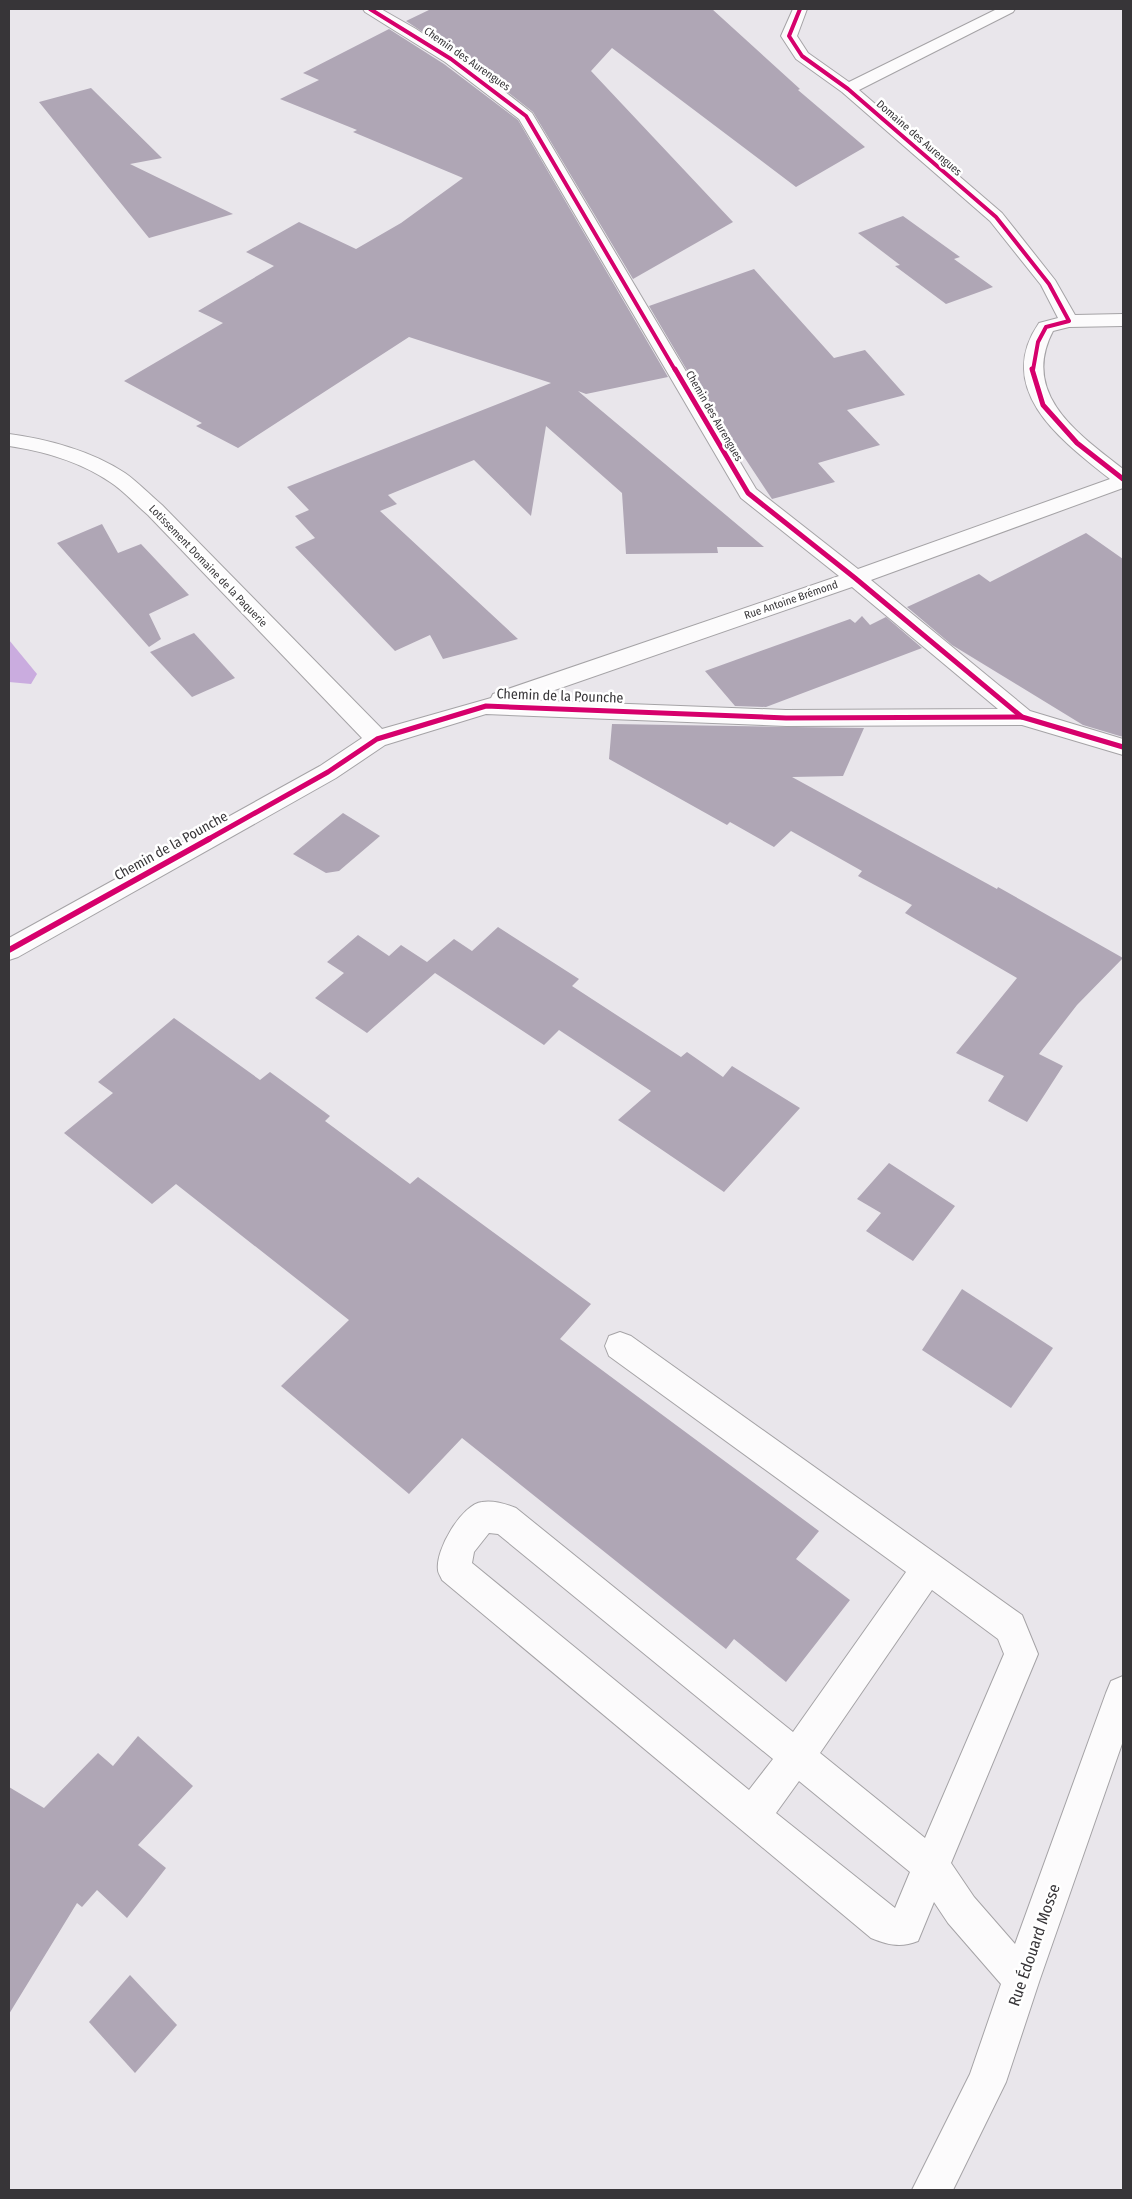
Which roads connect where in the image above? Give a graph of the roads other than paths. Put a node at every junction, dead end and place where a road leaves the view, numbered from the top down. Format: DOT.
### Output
graph roads {
  1 [pos="370,9"];
  2 [pos="800,9"];
  3 [pos="1008,9"];
  4 [pos="848,89"];
  5 [pos="1123,320"];
  6 [pos="1069,321"];
  7 [pos="9,440"];
  8 [pos="1123,480"];
  9 [pos="855,578"];
  10 [pos="486,706"];
  11 [pos="1022,717"];
  12 [pos="377,739"];
  13 [pos="1123,747"];
  14 [pos="9,950"];
  15 [pos="620,1346"];
  16 [pos="928,1568"];
  17 [pos="1123,1693"];
  18 [pos="796,1757"];
  19 [pos="752,1815"];
  20 [pos="932,1867"];
  21 [pos="1021,1979"];
  22 [pos="932,2190"];
  1 -- 9 [label="street, Chemin des Aurengues"];
  2 -- 4 [label="street, Domaine des Aurengues"];
  3 -- 4 [label="street"];
  4 -- 6 [label="street, Domaine des Aurengues"];
  5 -- 6 [label="street"];
  6 -- 8 [label="street"];
  7 -- 12 [label="street, Lotissement Domaine de la Paquerie"];
  8 -- 9 [label="street, Rue Antoine Brémond"];
  9 -- 10 [label="street, Rue Antoine Brémond"];
  9 -- 11 [label="street, Chemin des Aurengues"];
  10 -- 11 [label="street, Chemin de la Pounche"];
  10 -- 12 [label="street, Chemin de la Pounche"];
  11 -- 13 [label="street, Chemin des Aurengues"];
  12 -- 14 [label="street, Chemin de la Pounche"];
  15 -- 16 [label="street"];
  16 -- 18 [label="street"];
  16 -- 20 [label="street"];
  17 -- 21 [label="street, Rue Édouard Mosse"];
  18 -- 19 [label="street"];
  18 -- 19 [label="street"];
  18 -- 20 [label="street"];
  19 -- 20 [label="street"];
  20 -- 21 [label="street"];
  21 -- 22 [label="street, Rue Édouard Mosse"];
}
